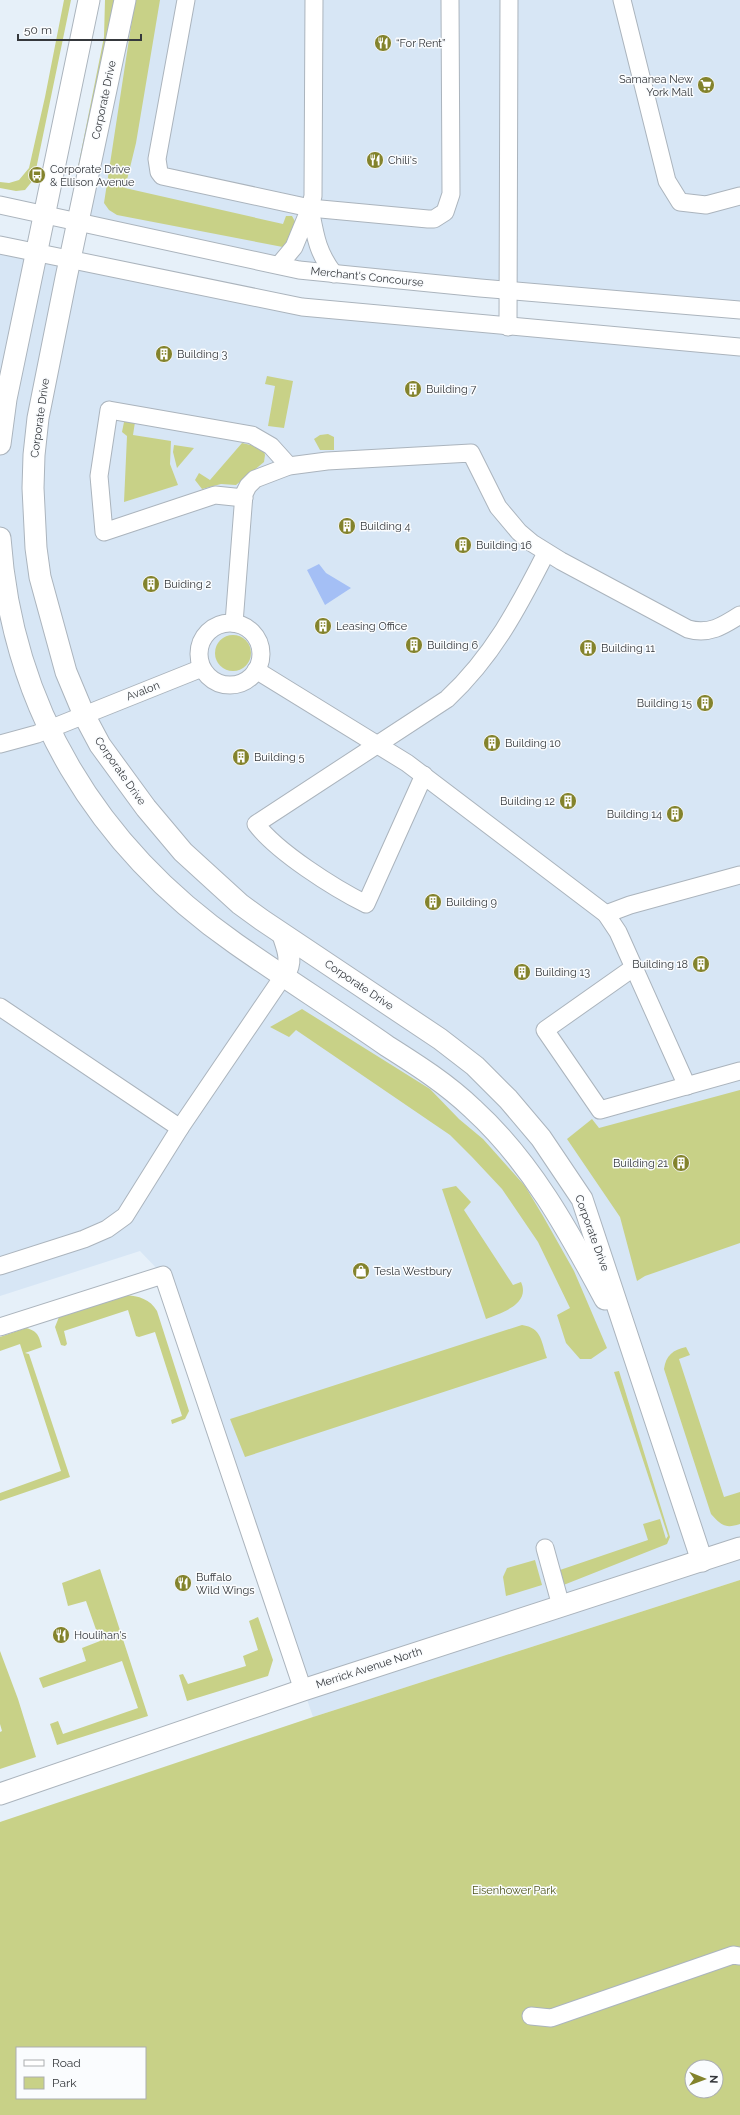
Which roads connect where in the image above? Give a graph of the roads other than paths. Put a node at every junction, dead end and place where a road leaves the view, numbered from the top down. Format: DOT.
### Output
graph roads {
  1 [pos="89,0"];
  2 [pos="125,0"];
  3 [pos="186,0"];
  4 [pos="314,0"];
  5 [pos="450,0"];
  6 [pos="509,0"];
  7 [pos="622,0"];
  8 [pos="740,196"];
  9 [pos="0,205"];
  10 [pos="310,208"];
  11 [pos="44,214"];
  12 [pos="79,222"];
  13 [pos="0,245"];
  14 [pos="36,252"];
  15 [pos="71,259"];
  16 [pos="279,265"];
  17 [pos="334,274"];
  18 [pos="508,291"];
  19 [pos="740,310"];
  20 [pos="508,327"];
  21 [pos="740,347"];
  22 [pos="0,444"];
  23 [pos="289,466"];
  24 [pos="244,498"];
  25 [pos="0,538"];
  26 [pos="546,552"];
  27 [pos="740,615"];
  28 [pos="234,623"];
  29 [pos="202,668"];
  30 [pos="256,670"];
  31 [pos="84,715"];
  32 [pos="49,728"];
  33 [pos="0,744"];
  34 [pos="377,744"];
  35 [pos="424,775"];
  36 [pos="740,875"];
  37 [pos="606,914"];
  38 [pos="283,935"];
  39 [pos="633,968"];
  40 [pos="284,975"];
  41 [pos="0,1007"];
  42 [pos="740,1071"];
  43 [pos="687,1086"];
  44 [pos="180,1128"];
  45 [pos="0,1266"];
  46 [pos="0,1327"];
  47 [pos="633,1353"];
  48 [pos="545,1548"];
  49 [pos="740,1548"];
  50 [pos="702,1561"];
  51 [pos="561,1606"];
  52 [pos="303,1690"];
  53 [pos="0,1794"];
  54 [pos="738,1954"];
  55 [pos="531,2016"];
  1 -- 11 [label="main road"];
  2 -- 12 [label="main road, Corporate Drive"];
  3 -- 10 [label="street"];
  4 -- 10 [label="street"];
  5 -- 10 [label="street"];
  6 -- 18 [label="street"];
  7 -- 8 [label="street"];
  9 -- 11 [label="street, Merchant's Concourse"];
  10 -- 16 [label="street"];
  10 -- 17 [label="street"];
  11 -- 12 [label="street, Merchant's Concourse"];
  11 -- 14 [label="main road"];
  12 -- 15 [label="main road, Corporate Drive"];
  12 -- 16 [label="street, Merchant's Concourse"];
  13 -- 14 [label="street"];
  14 -- 15 [label="street"];
  14 -- 22 [label="main road"];
  15 -- 20 [label="street"];
  15 -- 31 [label="main road, Corporate Drive"];
  16 -- 17 [label="street, Merchant's Concourse"];
  17 -- 18 [label="street, Merchant's Concourse"];
  18 -- 19 [label="street, Merchant's Concourse"];
  18 -- 20 [label="street"];
  20 -- 21 [label="street"];
  23 -- 24 [label="street"];
  23 -- 24 [label="street"];
  23 -- 26 [label="street"];
  24 -- 28 [label="street"];
  25 -- 32 [label="main road, Corporate Drive"];
  26 -- 27 [label="street"];
  26 -- 34 [label="street"];
  28 -- 29 [label="street"];
  28 -- 30 [label="street"];
  29 -- 30 [label="street"];
  29 -- 31 [label="street, Avalon"];
  30 -- 34 [label="street"];
  31 -- 32 [label="street, Avalon"];
  31 -- 38 [label="main road, Corporate Drive"];
  32 -- 33 [label="street, Avalon"];
  32 -- 40 [label="main road, Corporate Drive"];
  34 -- 35 [label="street"];
  34 -- 35 [label="street"];
  35 -- 37 [label="street"];
  36 -- 37 [label="street"];
  37 -- 39 [label="street"];
  38 -- 40 [label="main road"];
  38 -- 47 [label="main road, Corporate Drive"];
  39 -- 43 [label="street"];
  39 -- 43 [label="street"];
  40 -- 44 [label="street"];
  40 -- 47 [label="main road, Corporate Drive"];
  41 -- 44 [label="street"];
  42 -- 43 [label="street"];
  44 -- 45 [label="street"];
  46 -- 52 [label="street"];
  47 -- 50 [label="main road, Corporate Drive"];
  48 -- 51 [label="street"];
  49 -- 50 [label="main road, Merrick Avenue North"];
  50 -- 51 [label="main road, Merrick Avenue North"];
  51 -- 52 [label="main road, Merrick Avenue North"];
  52 -- 53 [label="main road, Merrick Avenue North"];
  54 -- 55 [label="street"];
}
